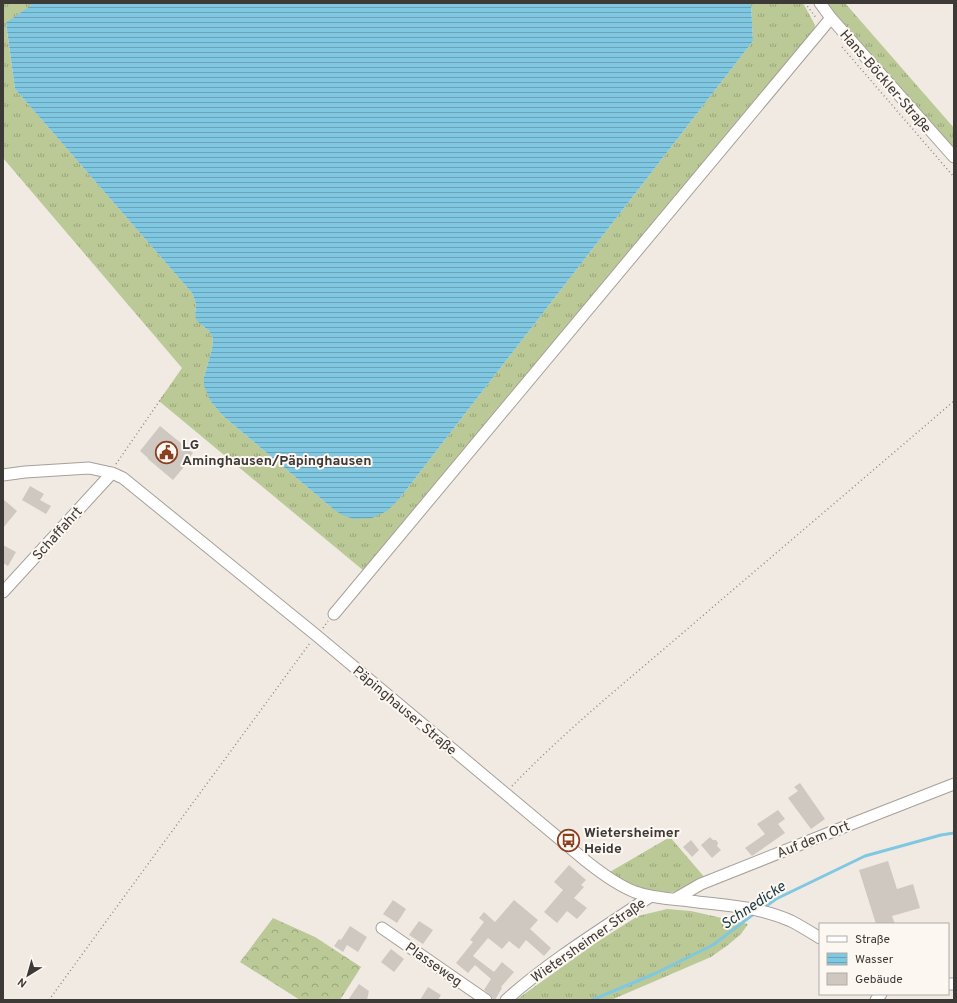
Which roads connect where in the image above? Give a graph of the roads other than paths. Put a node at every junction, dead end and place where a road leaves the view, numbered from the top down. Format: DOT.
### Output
graph roads {
  1 [pos="820,3"];
  2 [pos="831,18"];
  3 [pos="954,157"];
  4 [pos="112,473"];
  5 [pos="3,475"];
  6 [pos="3,592"];
  7 [pos="334,614"];
  8 [pos="954,784"];
  9 [pos="651,896"];
  10 [pos="675,899"];
  11 [pos="382,928"];
  12 [pos="819,937"];
  13 [pos="486,1000"];
  14 [pos="506,1000"];
  1 -- 2 [label="street, Hans-Böckler-Straße"];
  2 -- 3 [label="street, Hans-Böckler-Straße"];
  2 -- 7 [label="street"];
  4 -- 5 [label="street, Päpinghauser Straße"];
  4 -- 6 [label="street, Schaffahrt"];
  4 -- 9 [label="street, Päpinghauser Straße"];
  8 -- 10 [label="street, Auf dem Ort"];
  9 -- 10 [label="street, Päpinghauser Straße"];
  9 -- 14 [label="street, Wietersheimer Straße"];
  10 -- 12 [label="street, Päpinghauser Straße"];
  11 -- 13 [label="street, Plasseweg"];
}
